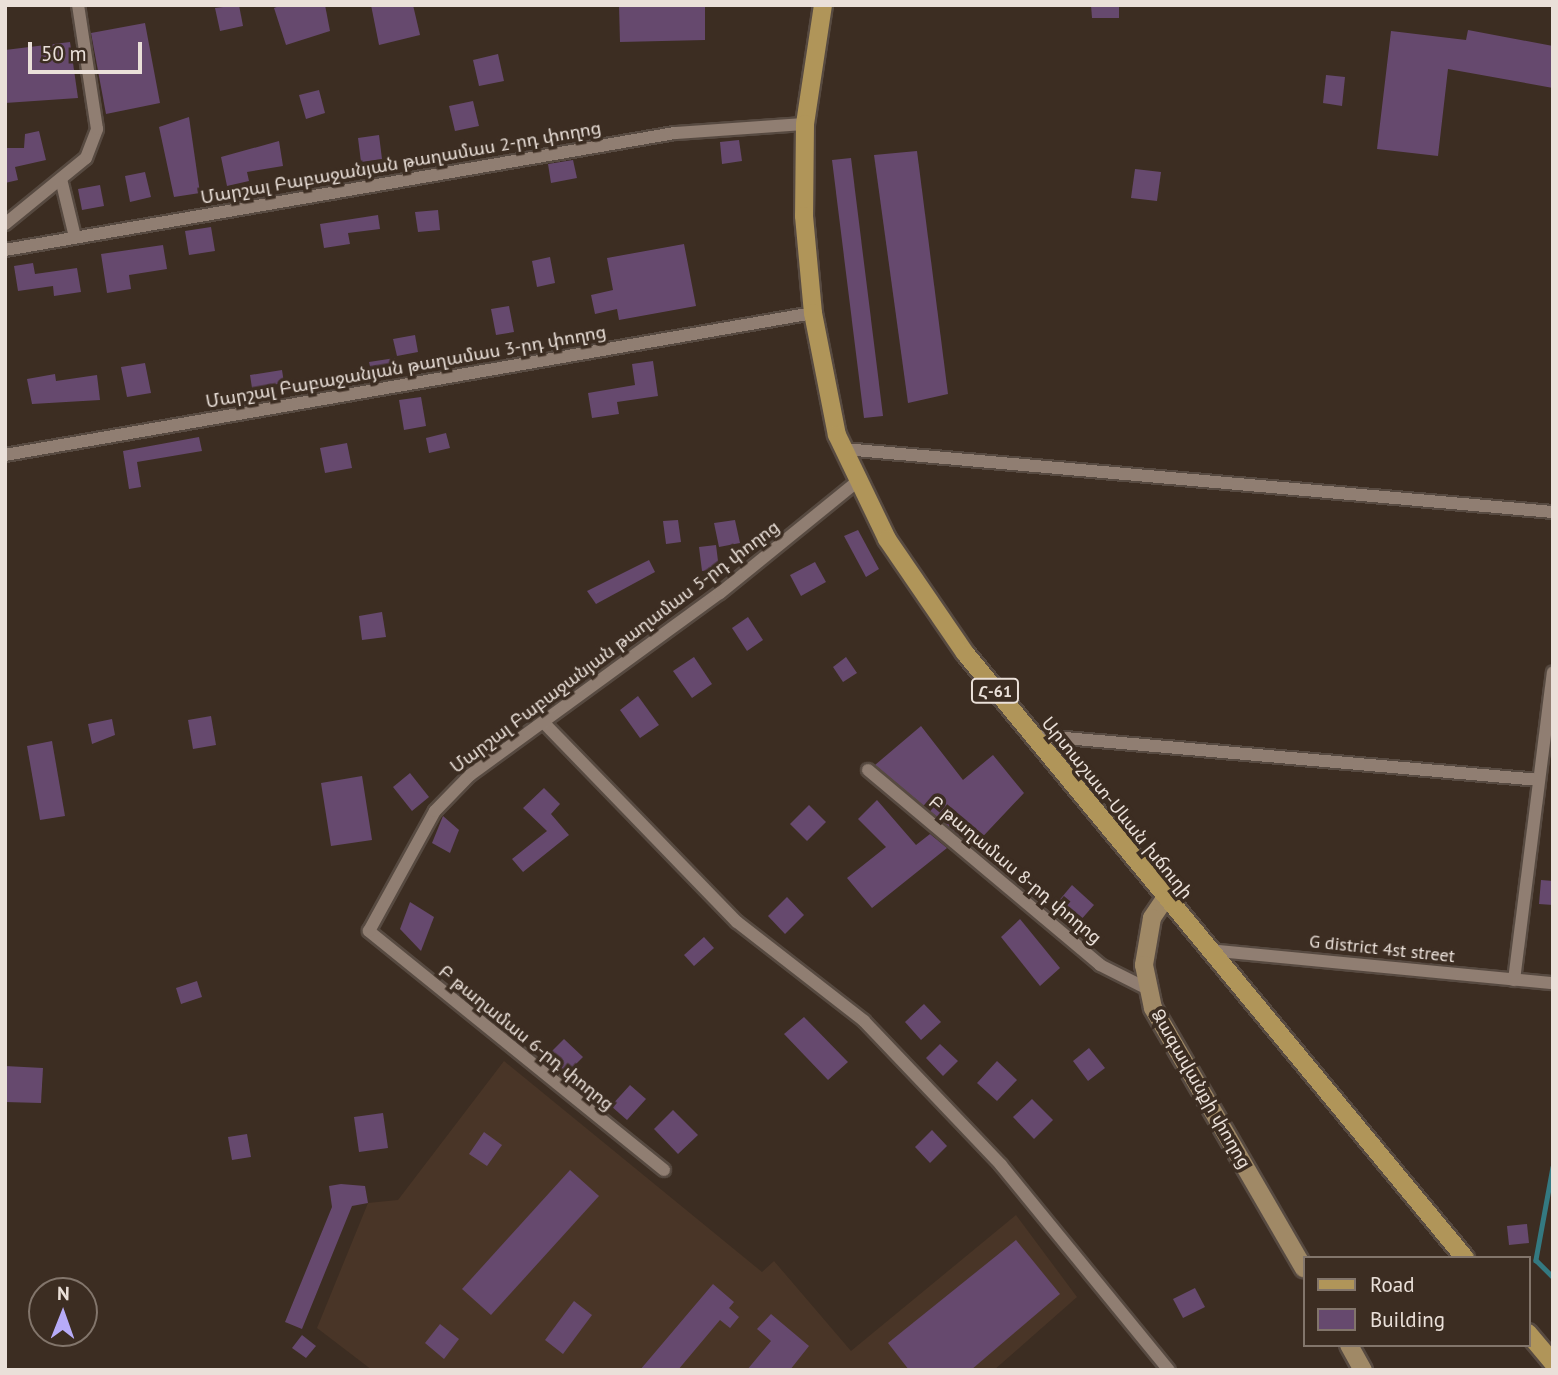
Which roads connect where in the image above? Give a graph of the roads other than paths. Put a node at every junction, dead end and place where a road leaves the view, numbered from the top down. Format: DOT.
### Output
graph roads {
  1 [pos="78,5"];
  2 [pos="823,5"];
  3 [pos="805,124"];
  4 [pos="61,179"];
  5 [pos="5,224"];
  6 [pos="75,237"];
  7 [pos="5,250"];
  8 [pos="813,313"];
  9 [pos="844,449"];
  10 [pos="5,455"];
  11 [pos="859,480"];
  12 [pos="1553,512"];
  13 [pos="1553,672"];
  14 [pos="544,723"];
  15 [pos="1031,735"];
  16 [pos="868,770"];
  17 [pos="1539,780"];
  18 [pos="1164,900"];
  19 [pos="369,931"];
  20 [pos="1207,950"];
  21 [pos="1514,980"];
  22 [pos="1553,983"];
  23 [pos="1146,988"];
  24 [pos="664,1170"];
  25 [pos="1463,1256"];
  26 [pos="1302,1264"];
  27 [pos="1530,1335"];
  28 [pos="1350,1347"];
  29 [pos="1553,1363"];
  30 [pos="1170,1370"];
  31 [pos="1363,1370"];
  1 -- 4 [label="street"];
  2 -- 3 [label="main road, Արտաշատ-Սևան խճուղի / Հ-61"];
  3 -- 6 [label="street, Մարշալ Բաբաջանյան թաղամաս 2-րդ փողոց"];
  3 -- 8 [label="main road, Արտաշատ-Սևան խճուղի / Հ-61"];
  4 -- 5 [label="street"];
  4 -- 6 [label="street"];
  6 -- 7 [label="street, Մարշալ Բաբաջանյան թաղամաս 2-րդ փողոց"];
  8 -- 9 [label="main road, Արտաշատ-Սևան խճուղի / Հ-61"];
  8 -- 10 [label="street, Մարշալ Բաբաջանյան թաղամաս 3-րդ փողոց"];
  9 -- 11 [label="main road, Արտաշատ-Սևան խճուղի / Հ-61"];
  9 -- 12 [label="street"];
  11 -- 14 [label="street, Մարշալ Բաբաջանյան թաղամաս 5-րդ փողոց"];
  11 -- 15 [label="main road, Արտաշատ-Սևան խճուղի / Հ-61"];
  13 -- 17 [label="street"];
  14 -- 19 [label="street, Մարշալ Բաբաջանյան թաղամաս 5-րդ փողոց"];
  14 -- 30 [label="street"];
  15 -- 17 [label="street"];
  15 -- 18 [label="main road, Արտաշատ-Սևան խճուղի / Հ-61"];
  16 -- 23 [label="street, Բ թաղամաս 8-րդ փողոց"];
  17 -- 21 [label="street"];
  18 -- 20 [label="main road, Արտաշատ-Սևան խճուղի / Հ-61"];
  18 -- 23 [label="street, Ձագավանքի փողոց"];
  19 -- 24 [label="street, Բ թաղամաս 6-րդ փողոց"];
  20 -- 21 [label="street, G district 4st street"];
  20 -- 25 [label="main road, Արտաշատ-Սևան խճուղի / Հ-61"];
  21 -- 22 [label="street, G district 4st street"];
  23 -- 26 [label="street, Ձագավանքի փողոց"];
  27 -- 29 [label="main road"];
  28 -- 31 [label="street"];
}
